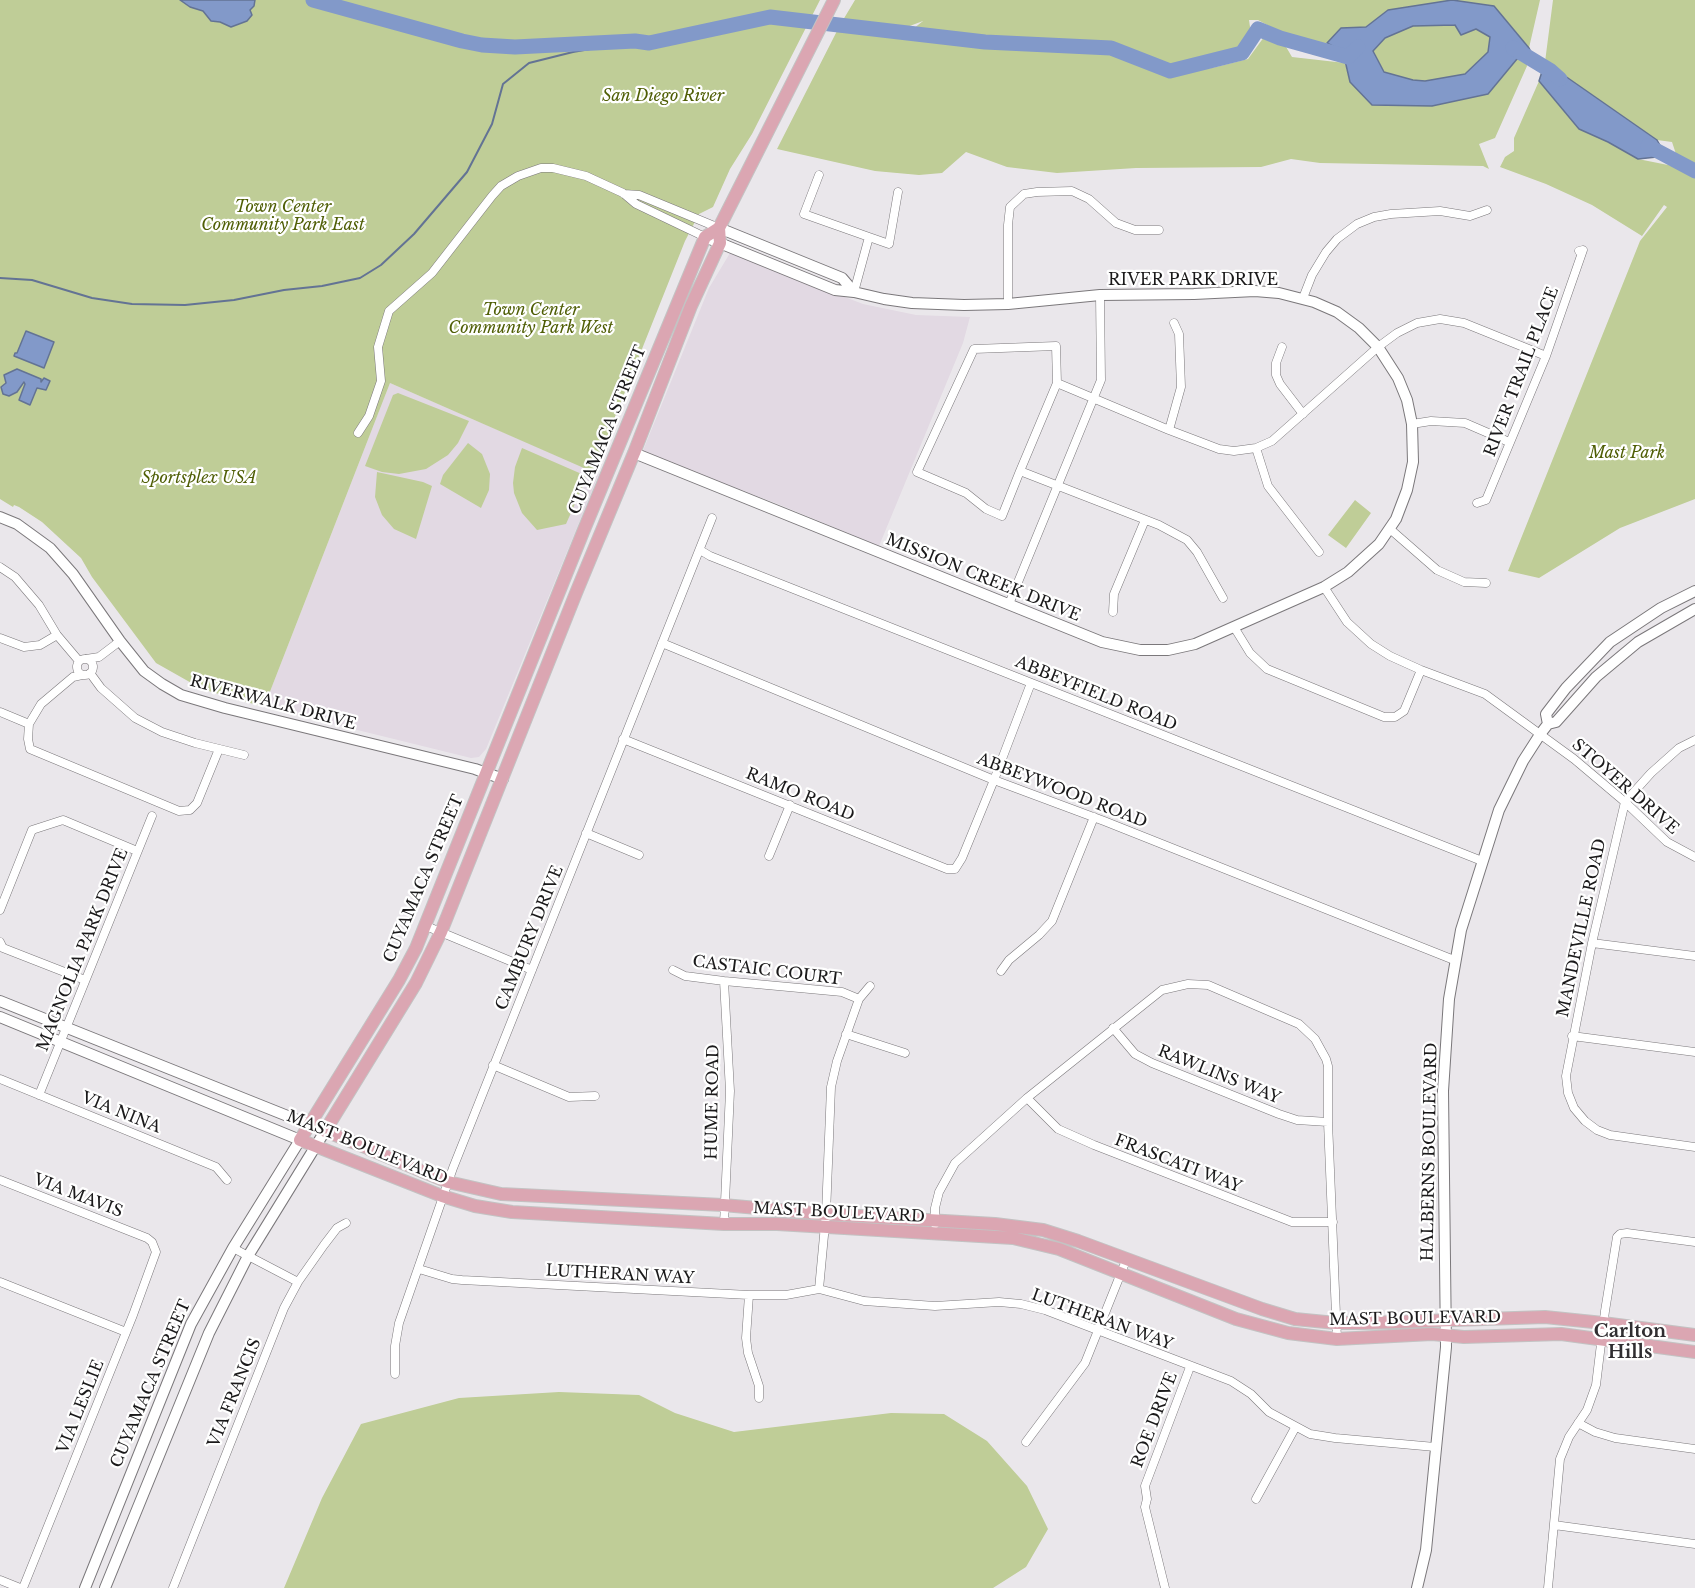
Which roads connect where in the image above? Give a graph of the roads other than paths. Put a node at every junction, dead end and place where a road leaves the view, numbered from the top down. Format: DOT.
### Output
graph roads {
  1 [pos="834,0"];
  2 [pos="819,175"];
  3 [pos="898,192"];
  4 [pos="622,193"];
  5 [pos="1487,210"];
  6 [pos="719,228"];
  7 [pos="1159,230"];
  8 [pos="705,237"];
  9 [pos="869,237"];
  10 [pos="720,243"];
  11 [pos="1579,251"];
  12 [pos="854,292"];
  13 [pos="1100,295"];
  14 [pos="1304,298"];
  15 [pos="1008,304"];
  16 [pos="1174,323"];
  17 [pos="1282,347"];
  18 [pos="1378,347"];
  19 [pos="1546,356"];
  20 [pos="1057,383"];
  21 [pos="1094,400"];
  22 [pos="1303,414"];
  23 [pos="1413,424"];
  24 [pos="1169,430"];
  25 [pos="358,433"];
  26 [pos="1509,442"];
  27 [pos="1256,448"];
  28 [pos="634,453"];
  29 [pos="1020,471"];
  30 [pos="1058,486"];
  31 [pos="1477,503"];
  32 [pos="0,517"];
  33 [pos="712,518"];
  34 [pos="1145,520"];
  35 [pos="1390,529"];
  36 [pos="577,548"];
  37 [pos="700,550"];
  38 [pos="1319,552"];
  39 [pos="592,554"];
  40 [pos="0,567"];
  41 [pos="1486,583"];
  42 [pos="1324,587"];
  43 [pos="1695,591"];
  44 [pos="1222,598"];
  45 [pos="1009,604"];
  46 [pos="1695,609"];
  47 [pos="1113,612"];
  48 [pos="1234,627"];
  49 [pos="57,635"];
  50 [pos="0,638"];
  51 [pos="120,641"];
  52 [pos="662,643"];
  53 [pos="99,657"];
  54 [pos="81,662"];
  55 [pos="1421,670"];
  56 [pos="89,672"];
  57 [pos="73,677"];
  58 [pos="1031,683"];
  59 [pos="0,712"];
  60 [pos="29,724"];
  61 [pos="1544,728"];
  62 [pos="623,739"];
  63 [pos="1695,740"];
  64 [pos="219,749"];
  65 [pos="244,755"];
  66 [pos="487,773"];
  67 [pos="503,779"];
  68 [pos="994,780"];
  69 [pos="1625,802"];
  70 [pos="789,805"];
  71 [pos="152,816"];
  72 [pos="1094,817"];
  73 [pos="586,833"];
  74 [pos="137,850"];
  75 [pos="639,855"];
  76 [pos="769,856"];
  77 [pos="1695,857"];
  78 [pos="1482,861"];
  79 [pos="0,910"];
  80 [pos="426,926"];
  81 [pos="441,932"];
  82 [pos="0,942"];
  83 [pos="1592,943"];
  84 [pos="1695,956"];
  85 [pos="1454,960"];
  86 [pos="532,970"];
  87 [pos="673,970"];
  88 [pos="1001,971"];
  89 [pos="85,980"];
  90 [pos="724,981"];
  91 [pos="870,986"];
  92 [pos="859,999"];
  93 [pos="0,1001"];
  94 [pos="0,1017"];
  95 [pos="66,1028"];
  96 [pos="1113,1028"];
  97 [pos="846,1034"];
  98 [pos="1572,1036"];
  99 [pos="61,1042"];
  100 [pos="1695,1052"];
  101 [pos="905,1053"];
  102 [pos="493,1065"];
  103 [pos="0,1079"];
  104 [pos="39,1095"];
  105 [pos="595,1096"];
  106 [pos="1027,1098"];
  107 [pos="1328,1122"];
  108 [pos="308,1125"];
  109 [pos="325,1131"];
  110 [pos="300,1140"];
  111 [pos="316,1146"];
  112 [pos="1695,1147"];
  113 [pos="0,1180"];
  114 [pos="227,1180"];
  115 [pos="448,1182"];
  116 [pos="442,1196"];
  117 [pos="723,1204"];
  118 [pos="826,1214"];
  119 [pos="935,1220"];
  120 [pos="1333,1222"];
  121 [pos="346,1223"];
  122 [pos="724,1224"];
  123 [pos="825,1227"];
  124 [pos="934,1235"];
  125 [pos="147,1238"];
  126 [pos="1695,1242"];
  127 [pos="233,1248"];
  128 [pos="248,1256"];
  129 [pos="1127,1258"];
  130 [pos="419,1269"];
  131 [pos="1121,1274"];
  132 [pos="0,1282"];
  133 [pos="298,1282"];
  134 [pos="819,1289"];
  135 [pos="749,1295"];
  136 [pos="1444,1320"];
  137 [pos="1336,1323"];
  138 [pos="1603,1323"];
  139 [pos="1098,1329"];
  140 [pos="126,1332"];
  141 [pos="1445,1335"];
  142 [pos="1695,1335"];
  143 [pos="1337,1339"];
  144 [pos="1602,1339"];
  145 [pos="1695,1352"];
  146 [pos="1190,1367"];
  147 [pos="395,1374"];
  148 [pos="759,1398"];
  149 [pos="1578,1423"];
  150 [pos="1295,1428"];
  151 [pos="1026,1442"];
  152 [pos="1435,1447"];
  153 [pos="1695,1449"];
  154 [pos="1256,1499"];
  155 [pos="1554,1525"];
  156 [pos="1695,1544"];
  157 [pos="0,1580"];
  158 [pos="21,1588"];
  159 [pos="85,1588"];
  160 [pos="105,1588"];
  161 [pos="173,1588"];
  162 [pos="1165,1588"];
  163 [pos="1417,1588"];
  164 [pos="1548,1588"];
  1 -- 6 [label="main road"];
  2 -- 9 [label="street"];
  3 -- 9 [label="street"];
  4 -- 6 [label="street, RIVER PARK DRIVE"];
  4 -- 8 [label="street, RIVER PARK DRIVE"];
  4 -- 25 [label="street, RIVER PARK DRIVE"];
  5 -- 14 [label="street"];
  6 -- 8 [label="main road"];
  6 -- 10 [label="main road, CUYAMACA STREET"];
  6 -- 12 [label="street, RIVER PARK DRIVE"];
  7 -- 15 [label="street"];
  8 -- 10 [label="street, RIVER PARK DRIVE"];
  8 -- 36 [label="main road, CUYAMACA STREET"];
  9 -- 12 [label="street"];
  10 -- 12 [label="street, RIVER PARK DRIVE"];
  10 -- 28 [label="main road, CUYAMACA STREET"];
  11 -- 19 [label="street, RIVER TRAIL PLACE"];
  12 -- 15 [label="street, RIVER PARK DRIVE"];
  13 -- 14 [label="street, RIVER PARK DRIVE"];
  13 -- 15 [label="street, RIVER PARK DRIVE"];
  13 -- 21 [label="street"];
  14 -- 18 [label="street, RIVER PARK DRIVE"];
  16 -- 24 [label="street"];
  17 -- 22 [label="street"];
  18 -- 19 [label="street"];
  18 -- 22 [label="street"];
  18 -- 23 [label="street, RIVER PARK DRIVE"];
  19 -- 26 [label="street, RIVER TRAIL PLACE"];
  20 -- 21 [label="street"];
  20 -- 29 [label="street"];
  20 -- 29 [label="street"];
  21 -- 24 [label="street"];
  21 -- 30 [label="street"];
  22 -- 27 [label="street"];
  23 -- 26 [label="street"];
  23 -- 35 [label="street, RIVER PARK DRIVE"];
  24 -- 27 [label="street"];
  26 -- 31 [label="street, RIVER TRAIL PLACE"];
  27 -- 38 [label="street"];
  28 -- 39 [label="main road, CUYAMACA STREET"];
  28 -- 45 [label="street, MISSION CREEK DRIVE"];
  29 -- 30 [label="street"];
  30 -- 34 [label="street"];
  30 -- 45 [label="street"];
  32 -- 51 [label="street, RIVERWALK DRIVE"];
  33 -- 37 [label="street, CAMBURY DRIVE"];
  34 -- 44 [label="street"];
  34 -- 47 [label="street"];
  35 -- 41 [label="street"];
  35 -- 42 [label="street, RIVER PARK DRIVE"];
  36 -- 39 [label="main road"];
  36 -- 66 [label="main road, CUYAMACA STREET"];
  37 -- 52 [label="street, CAMBURY DRIVE"];
  37 -- 58 [label="street, ABBEYFIELD ROAD"];
  39 -- 67 [label="main road, CUYAMACA STREET"];
  40 -- 49 [label="street"];
  42 -- 48 [label="street, MISSION CREEK DRIVE"];
  42 -- 55 [label="street, STOYER DRIVE"];
  43 -- 61 [label="street"];
  45 -- 48 [label="street, MISSION CREEK DRIVE"];
  46 -- 61 [label="street"];
  48 -- 55 [label="street"];
  49 -- 50 [label="street"];
  49 -- 54 [label="street"];
  51 -- 53 [label="street"];
  51 -- 66 [label="street, RIVERWALK DRIVE"];
  52 -- 62 [label="street, CAMBURY DRIVE"];
  52 -- 68 [label="street, ABBEYWOOD ROAD"];
  53 -- 54 [label="street"];
  53 -- 56 [label="street"];
  54 -- 56 [label="street"];
  54 -- 56 [label="street"];
  54 -- 57 [label="street"];
  55 -- 61 [label="street, STOYER DRIVE"];
  56 -- 57 [label="street"];
  56 -- 64 [label="street"];
  57 -- 60 [label="street"];
  58 -- 68 [label="street"];
  58 -- 78 [label="street, ABBEYFIELD ROAD"];
  59 -- 60 [label="street"];
  60 -- 64 [label="street"];
  61 -- 69 [label="street, STOYER DRIVE"];
  61 -- 78 [label="street, HALBERNS BOULEVARD"];
  62 -- 70 [label="street, RAMO ROAD"];
  62 -- 73 [label="street, CAMBURY DRIVE"];
  63 -- 69 [label="street, MANDEVILLE ROAD"];
  64 -- 65 [label="street"];
  66 -- 67 [label="street, RIVERWALK DRIVE"];
  66 -- 80 [label="main road, CUYAMACA STREET"];
  67 -- 81 [label="main road, CUYAMACA STREET"];
  68 -- 70 [label="street, RAMO ROAD"];
  68 -- 72 [label="street, ABBEYWOOD ROAD"];
  69 -- 77 [label="street, STOYER DRIVE"];
  69 -- 83 [label="street, MANDEVILLE ROAD"];
  70 -- 76 [label="street"];
  71 -- 74 [label="street, MAGNOLIA PARK DRIVE"];
  72 -- 85 [label="street, ABBEYWOOD ROAD"];
  72 -- 88 [label="street"];
  73 -- 75 [label="street"];
  73 -- 86 [label="street, CAMBURY DRIVE"];
  74 -- 79 [label="street"];
  74 -- 89 [label="street, MAGNOLIA PARK DRIVE"];
  78 -- 85 [label="street, HALBERNS BOULEVARD"];
  80 -- 81 [label="street"];
  80 -- 108 [label="main road, CUYAMACA STREET"];
  81 -- 86 [label="street"];
  81 -- 109 [label="main road, CUYAMACA STREET"];
  82 -- 89 [label="street"];
  83 -- 84 [label="street"];
  83 -- 98 [label="street, MANDEVILLE ROAD"];
  85 -- 136 [label="street, HALBERNS BOULEVARD"];
  86 -- 102 [label="street, CAMBURY DRIVE"];
  87 -- 90 [label="street, CASTAIC COURT"];
  89 -- 95 [label="street, MAGNOLIA PARK DRIVE"];
  90 -- 92 [label="street, CASTAIC COURT"];
  90 -- 117 [label="street, HUME ROAD"];
  91 -- 92 [label="street"];
  92 -- 97 [label="street"];
  93 -- 95 [label="street, MAST BOULEVARD"];
  94 -- 99 [label="street, MAST BOULEVARD"];
  95 -- 99 [label="street, MAGNOLIA PARK DRIVE"];
  95 -- 108 [label="street, MAST BOULEVARD"];
  96 -- 106 [label="street"];
  96 -- 107 [label="street, RAWLINS WAY"];
  96 -- 107 [label="street"];
  97 -- 101 [label="street"];
  97 -- 118 [label="street"];
  98 -- 100 [label="street"];
  98 -- 112 [label="street, MANDEVILLE ROAD"];
  99 -- 104 [label="street, MAGNOLIA PARK DRIVE"];
  99 -- 110 [label="street, MAST BOULEVARD"];
  102 -- 105 [label="street"];
  102 -- 115 [label="street, CAMBURY DRIVE"];
  103 -- 104 [label="street, VIA NINA"];
  104 -- 114 [label="street, VIA NINA"];
  106 -- 119 [label="street"];
  106 -- 120 [label="street, FRASCATI WAY"];
  107 -- 120 [label="street"];
  108 -- 109 [label="street, MAST BOULEVARD"];
  108 -- 110 [label="main road, CUYAMACA STREET"];
  109 -- 111 [label="street, CUYAMACA STREET"];
  109 -- 115 [label="main road, MAST BOULEVARD"];
  110 -- 111 [label="main road, MAST BOULEVARD"];
  110 -- 127 [label="street, CUYAMACA STREET"];
  111 -- 116 [label="main road, MAST BOULEVARD"];
  111 -- 128 [label="street, CUYAMACA STREET"];
  113 -- 125 [label="street, VIA MAVIS"];
  115 -- 116 [label="street, CAMBURY DRIVE"];
  115 -- 117 [label="main road, MAST BOULEVARD"];
  116 -- 122 [label="main road, MAST BOULEVARD"];
  116 -- 130 [label="street, CAMBURY DRIVE"];
  117 -- 118 [label="main road, MAST BOULEVARD"];
  117 -- 122 [label="street, HUME ROAD"];
  118 -- 119 [label="main road, MAST BOULEVARD"];
  118 -- 123 [label="street"];
  119 -- 124 [label="street"];
  119 -- 129 [label="main road, MAST BOULEVARD"];
  120 -- 137 [label="street"];
  121 -- 133 [label="street, VIA FRANCIS"];
  122 -- 123 [label="main road, MAST BOULEVARD"];
  123 -- 124 [label="main road, MAST BOULEVARD"];
  123 -- 134 [label="street"];
  124 -- 131 [label="main road, MAST BOULEVARD"];
  125 -- 140 [label="street, VIA LESLIE"];
  126 -- 138 [label="street"];
  127 -- 128 [label="street"];
  127 -- 159 [label="street, CUYAMACA STREET"];
  128 -- 133 [label="street"];
  128 -- 160 [label="street, CUYAMACA STREET"];
  129 -- 131 [label="street"];
  129 -- 137 [label="main road, MAST BOULEVARD"];
  130 -- 135 [label="street, LUTHERAN WAY"];
  130 -- 147 [label="street, CAMBURY DRIVE"];
  131 -- 139 [label="street"];
  131 -- 143 [label="main road, MAST BOULEVARD"];
  132 -- 140 [label="street"];
  133 -- 161 [label="street, VIA FRANCIS"];
  134 -- 135 [label="street, LUTHERAN WAY"];
  134 -- 139 [label="street, LUTHERAN WAY"];
  135 -- 148 [label="street"];
  136 -- 137 [label="main road, MAST BOULEVARD"];
  136 -- 138 [label="main road, MAST BOULEVARD"];
  136 -- 141 [label="street, HALBERNS BOULEVARD"];
  137 -- 143 [label="street"];
  138 -- 142 [label="main road, MAST BOULEVARD"];
  138 -- 144 [label="street"];
  139 -- 146 [label="street, LUTHERAN WAY"];
  139 -- 151 [label="street"];
  140 -- 158 [label="street, VIA LESLIE"];
  141 -- 143 [label="main road, MAST BOULEVARD"];
  141 -- 144 [label="main road, MAST BOULEVARD"];
  141 -- 152 [label="street, HALBERNS BOULEVARD"];
  144 -- 145 [label="main road, MAST BOULEVARD"];
  144 -- 149 [label="street"];
  146 -- 150 [label="street, LUTHERAN WAY"];
  146 -- 162 [label="street, ROE DRIVE"];
  149 -- 153 [label="street"];
  149 -- 155 [label="street"];
  150 -- 152 [label="street, LUTHERAN WAY"];
  150 -- 154 [label="street"];
  152 -- 163 [label="street, HALBERNS BOULEVARD"];
  155 -- 156 [label="street"];
  155 -- 164 [label="street"];
  157 -- 158 [label="street"];
}
